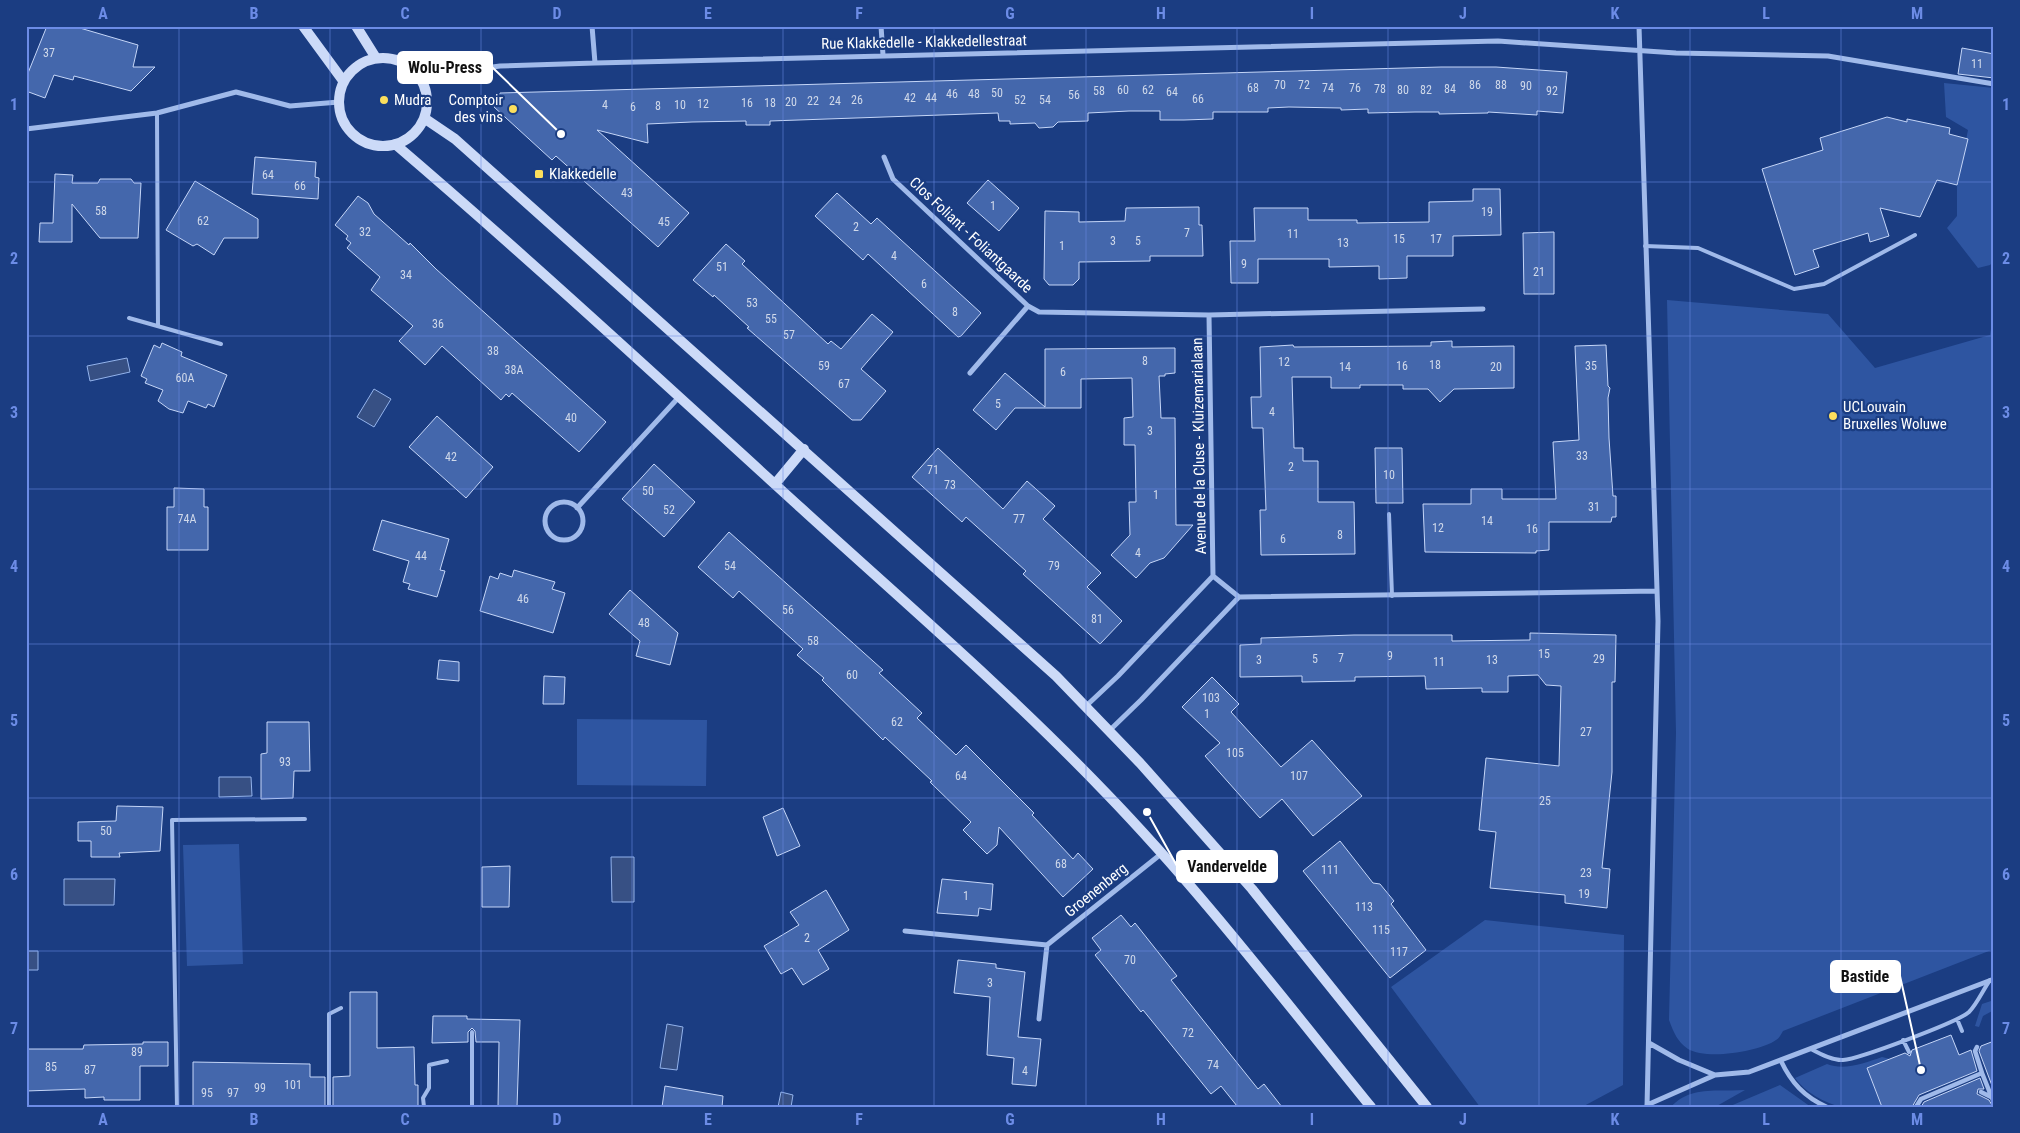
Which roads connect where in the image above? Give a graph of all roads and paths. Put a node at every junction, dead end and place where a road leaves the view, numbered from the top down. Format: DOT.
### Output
graph roads {
  1 [pos="303,26"];
  2 [pos="356,26"];
  3 [pos="592,26"];
  4 [pos="881,26"];
  5 [pos="1639,26"];
  6 [pos="1640,50"];
  7 [pos="883,56"];
  8 [pos="376,58"];
  9 [pos="595,63"];
  10 [pos="419,77"];
  11 [pos="344,82"];
  12 [pos="1994,84"];
  13 [pos="339,102"];
  14 [pos="157,113"];
  15 [pos="424,118"];
  16 [pos="26,129"];
  17 [pos="395,144"];
  18 [pos="884,157"];
  19 [pos="1915,235"];
  20 [pos="1645,246"];
  21 [pos="1028,306"];
  22 [pos="1484,309"];
  23 [pos="1209,315"];
  24 [pos="129,318"];
  25 [pos="158,326"];
  26 [pos="221,344"];
  27 [pos="970,373"];
  28 [pos="680,397"];
  29 [pos="804,449"];
  30 [pos="775,484"];
  31 [pos="577,508"];
  32 [pos="1389,514"];
  33 [pos="1213,576"];
  34 [pos="1657,591"];
  35 [pos="1392,596"];
  36 [pos="1239,597"];
  37 [pos="1085,707"];
  38 [pos="1109,730"];
  39 [pos="305,819"];
  40 [pos="1161,854"];
  41 [pos="905,931"];
  42 [pos="1047,945"];
  43 [pos="1992,980"];
  44 [pos="341,1008"];
  45 [pos="1040,1019"];
  46 [pos="1957,1019"];
  47 [pos="1962,1030"];
  48 [pos="472,1032"];
  49 [pos="1903,1040"];
  50 [pos="1649,1043"];
  51 [pos="1977,1047"];
  52 [pos="1811,1049"];
  53 [pos="1908,1052"];
  54 [pos="447,1061"];
  55 [pos="1781,1061"];
  56 [pos="1982,1073"];
  57 [pos="1715,1075"];
  58 [pos="1981,1092"];
  59 [pos="1992,1097"];
  60 [pos="1994,1103"];
  61 [pos="1647,1106"];
  62 [pos="177,1107"];
  63 [pos="329,1107"];
  64 [pos="424,1107"];
  65 [pos="472,1107"];
  66 [pos="1371,1107"];
  67 [pos="1426,1107"];
  68 [pos="1826,1107"];
  69 [pos="1916,1107"];
  1 -- 11 [label="main road"];
  2 -- 8 [label="main road"];
  3 -- 9 [label="street"];
  4 -- 7 [label="street"];
  5 -- 6 [label="street"];
  6 -- 7 [label="street, Rue Klakkedelle - Klakkedellestraat"];
  6 -- 12 [label="street, Rue Klakkedelle - Klakkedellestraat"];
  6 -- 20 [label="street"];
  7 -- 9 [label="street, Rue Klakkedelle - Klakkedellestraat"];
  8 -- 10 [label="main road"];
  8 -- 11 [label="main road"];
  9 -- 10 [label="street, Rue Klakkedelle - Klakkedellestraat"];
  10 -- 15 [label="main road"];
  11 -- 13 [label="main road"];
  13 -- 14 [label="street"];
  13 -- 17 [label="main road"];
  14 -- 16 [label="street"];
  14 -- 25 [label="lane"];
  15 -- 17 [label="main road"];
  15 -- 29 [label="main road"];
  17 -- 28 [label="main road"];
  18 -- 21 [label="street, Clos Foliant - Foliantgaarde"];
  19 -- 20 [label="lane"];
  20 -- 34 [label="street"];
  21 -- 23 [label="street"];
  21 -- 27 [label="street, Clos Foliant - Foliantgaarde"];
  22 -- 23 [label="street"];
  23 -- 33 [label="street, Avenue de la Cluse - Kluizemarialaan"];
  24 -- 25 [label="lane"];
  25 -- 26 [label="lane"];
  28 -- 30 [label="main road"];
  28 -- 31 [label="street"];
  29 -- 30 [label="main road"];
  29 -- 37 [label="main road"];
  30 -- 40 [label="main road"];
  31 -- 31 [label="street"];
  32 -- 35 [label="lane"];
  33 -- 36 [label="street"];
  33 -- 37 [label="street"];
  34 -- 35 [label="street"];
  34 -- 50 [label="street"];
  35 -- 36 [label="street"];
  36 -- 38 [label="street"];
  37 -- 38 [label="main road"];
  38 -- 67 [label="main road"];
  39 -- 62 [label="lane"];
  40 -- 42 [label="street, Groenenberg"];
  40 -- 66 [label="main road"];
  41 -- 42 [label="street"];
  42 -- 45 [label="street"];
  43 -- 46 [label="lane"];
  43 -- 52 [label="street"];
  44 -- 63 [label="lane"];
  46 -- 47 [label="lane"];
  46 -- 49 [label="lane"];
  48 -- 65 [label="lane"];
  49 -- 52 [label="lane"];
  49 -- 53 [label="lane"];
  50 -- 57 [label="street"];
  50 -- 61 [label="street"];
  51 -- 56 [label="street"];
  52 -- 55 [label="street"];
  54 -- 64 [label="lane"];
  55 -- 57 [label="street"];
  55 -- 68 [label="street"];
  56 -- 59 [label="street"];
  56 -- 69 [label="street"];
  57 -- 61 [label="street"];
  58 -- 59 [label="street"];
  59 -- 60 [label="street"];
}
